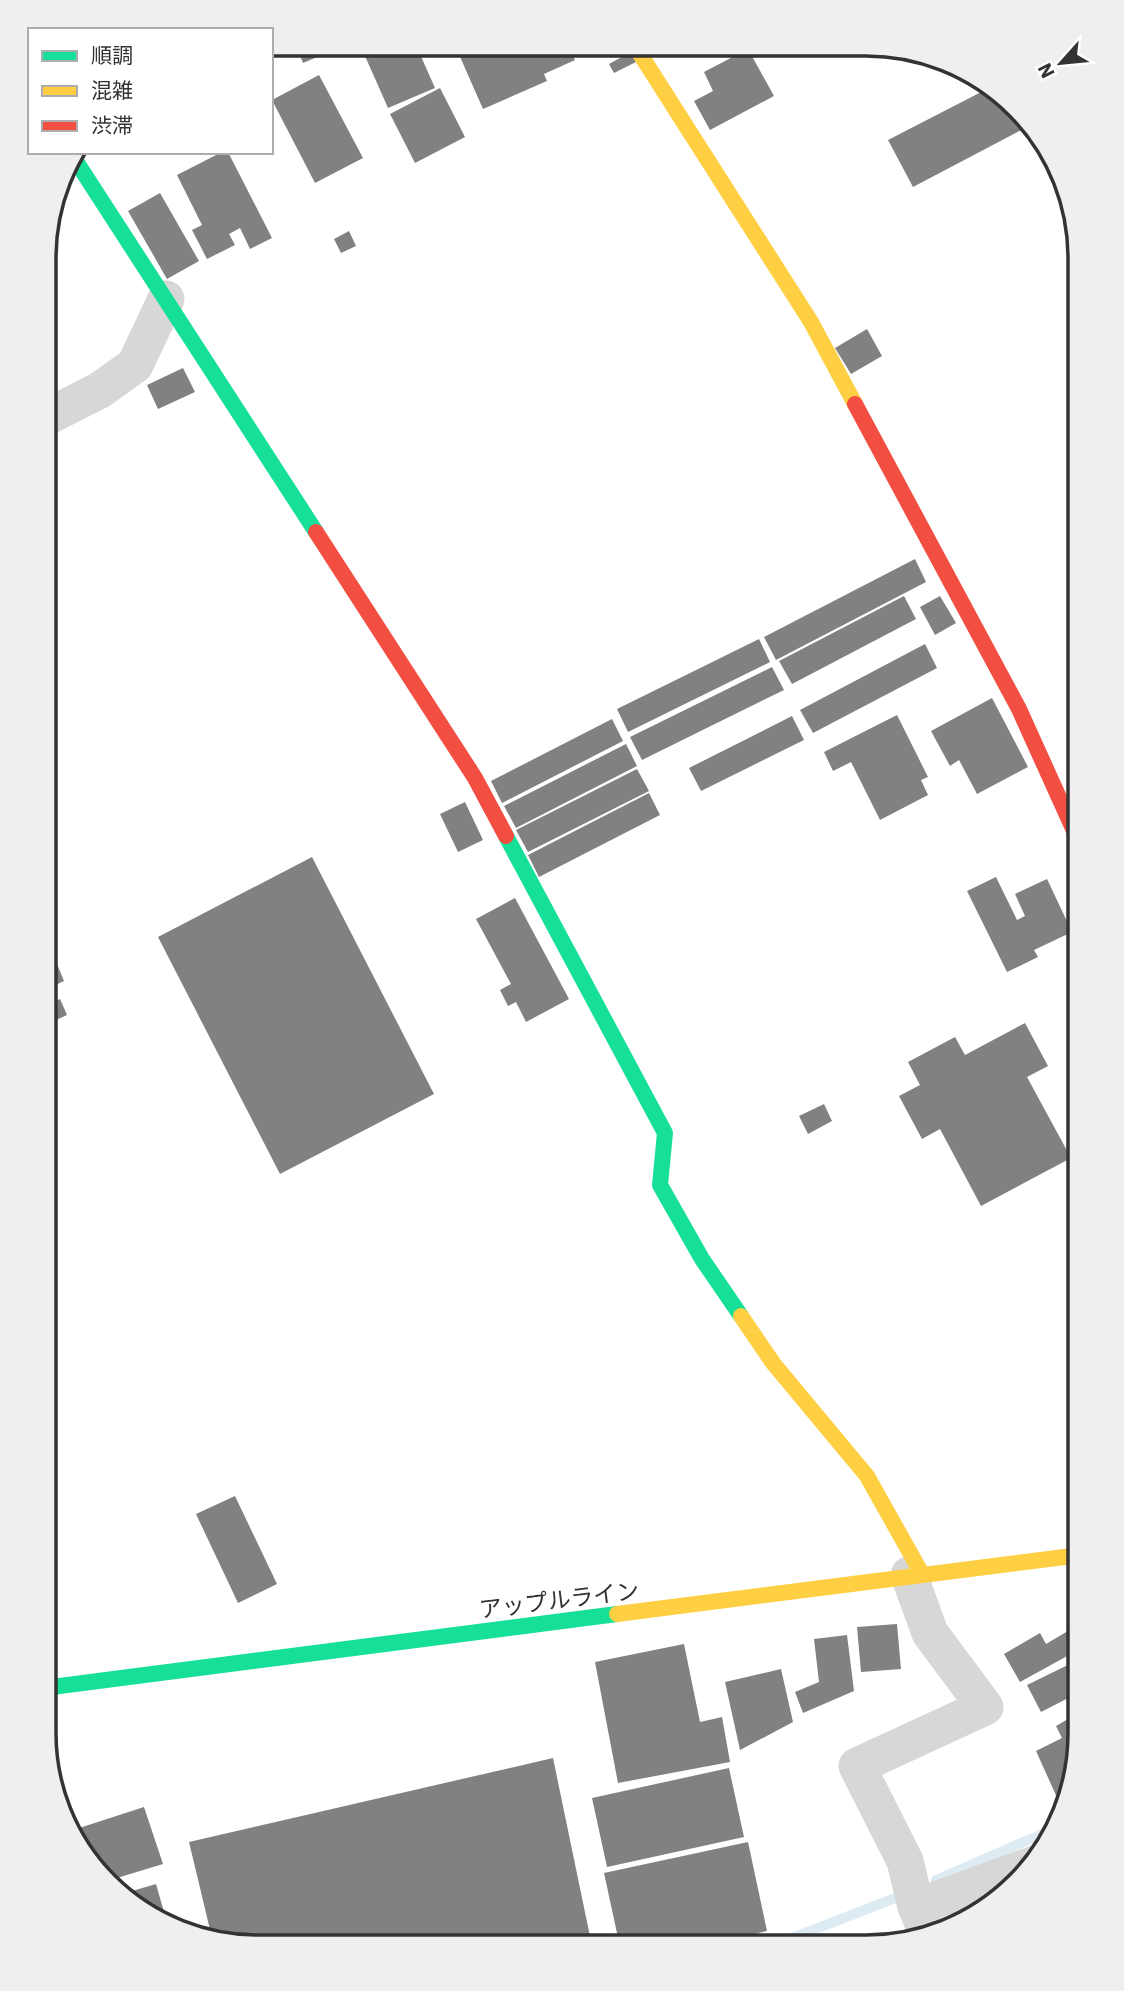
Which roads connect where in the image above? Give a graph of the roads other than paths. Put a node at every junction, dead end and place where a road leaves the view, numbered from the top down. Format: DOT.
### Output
graph roads {
  1 [pos="641,56"];
  2 [pos="79,165"];
  3 [pos="166,299"];
  4 [pos="56,412"];
  5 [pos="1068,817"];
  6 [pos="1068,1556"];
  7 [pos="915,1574"];
  8 [pos="56,1686"];
  9 [pos="1005,1879"];
  10 [pos="922,1922"];
  1 -- 5 [label="main road"];
  2 -- 3 [label="main road"];
  3 -- 4 [label="street"];
  3 -- 7 [label="main road"];
  6 -- 7 [label="main road, アップルライン"];
  7 -- 8 [label="main road, アップルライン"];
  7 -- 10 [label="street"];
  9 -- 10 [label="street"];
}
